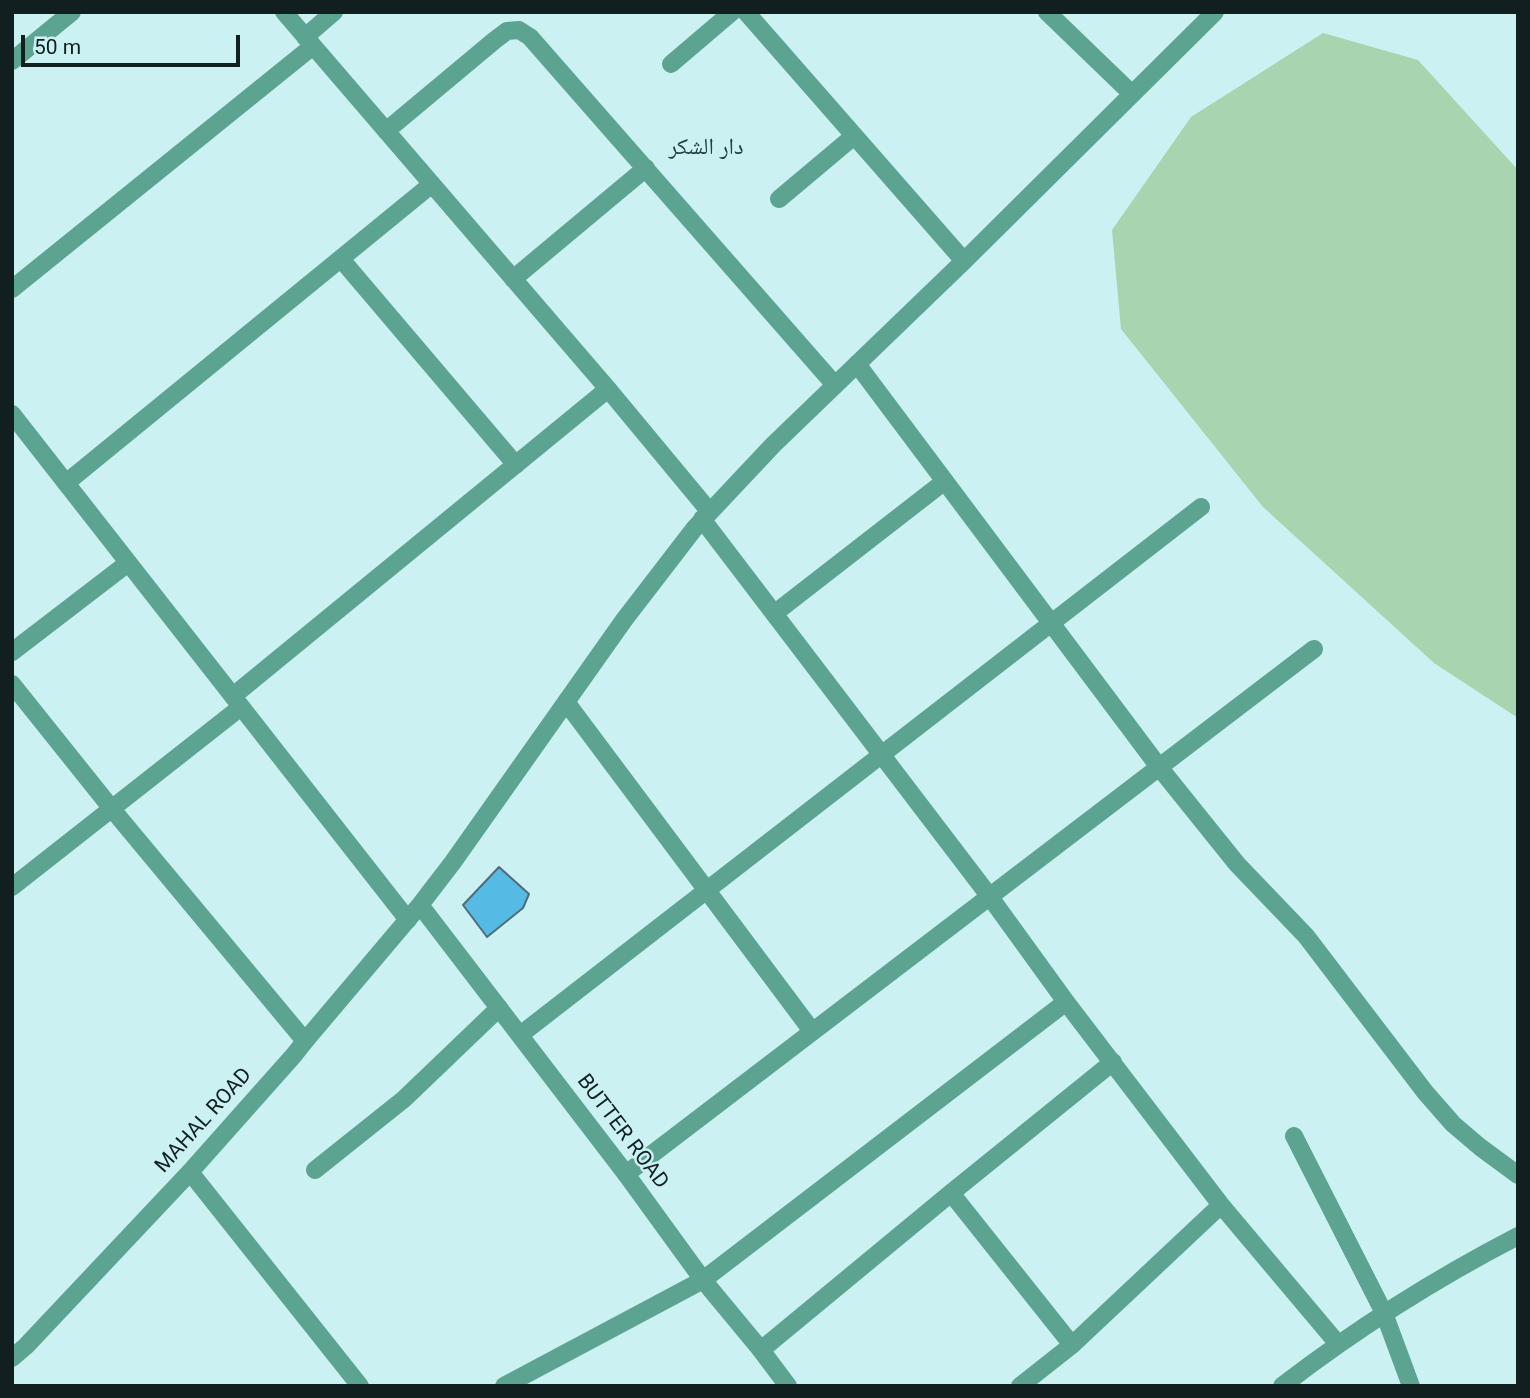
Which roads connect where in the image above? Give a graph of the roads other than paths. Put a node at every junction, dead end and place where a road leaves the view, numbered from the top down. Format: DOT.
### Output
graph roads {
  1 [pos="72,12"];
  2 [pos="284,12"];
  3 [pos="334,12"];
  4 [pos="732,12"];
  5 [pos="746,12"];
  6 [pos="1047,12"];
  7 [pos="1215,12"];
  8 [pos="309,41"];
  9 [pos="12,61"];
  10 [pos="671,64"];
  11 [pos="1132,94"];
  12 [pos="386,131"];
  13 [pos="854,136"];
  14 [pos="646,169"];
  15 [pos="432,184"];
  16 [pos="779,200"];
  17 [pos="341,258"];
  18 [pos="964,261"];
  19 [pos="513,279"];
  20 [pos="12,289"];
  21 [pos="857,364"];
  22 [pos="835,385"];
  23 [pos="608,389"];
  24 [pos="12,414"];
  25 [pos="516,465"];
  26 [pos="945,481"];
  27 [pos="66,483"];
  28 [pos="1201,507"];
  29 [pos="706,516"];
  30 [pos="128,563"];
  31 [pos="775,613"];
  32 [pos="1051,622"];
  33 [pos="1314,649"];
  34 [pos="12,652"];
  35 [pos="12,684"];
  36 [pos="237,702"];
  37 [pos="566,702"];
  38 [pos="881,754"];
  39 [pos="1159,767"];
  40 [pos="112,808"];
  41 [pos="12,887"];
  42 [pos="706,890"];
  43 [pos="990,897"];
  44 [pos="420,905"];
  45 [pos="408,920"];
  46 [pos="1066,1002"];
  47 [pos="499,1008"];
  48 [pos="812,1031"];
  49 [pos="520,1035"];
  50 [pos="304,1041"];
  51 [pos="1114,1062"];
  52 [pos="1294,1136"];
  53 [pos="315,1170"];
  54 [pos="190,1172"];
  55 [pos="626,1174"];
  56 [pos="1518,1175"];
  57 [pos="951,1193"];
  58 [pos="1221,1205"];
  59 [pos="1518,1236"];
  60 [pos="704,1280"];
  61 [pos="1384,1313"];
  62 [pos="1338,1344"];
  63 [pos="1072,1345"];
  64 [pos="761,1350"];
  65 [pos="14,1355"];
  66 [pos="360,1386"];
  67 [pos="504,1386"];
  68 [pos="788,1386"];
  69 [pos="1020,1386"];
  70 [pos="1282,1386"];
  71 [pos="1412,1386"];
  1 -- 9 [label="street"];
  2 -- 8 [label="street"];
  3 -- 8 [label="street"];
  4 -- 10 [label="street"];
  5 -- 13 [label="street"];
  6 -- 11 [label="street"];
  7 -- 11 [label="street, MAHAL ROAD"];
  8 -- 12 [label="street"];
  8 -- 20 [label="street"];
  11 -- 18 [label="street, MAHAL ROAD"];
  12 -- 14 [label="street"];
  12 -- 15 [label="street"];
  13 -- 16 [label="street"];
  13 -- 18 [label="street"];
  14 -- 19 [label="street"];
  14 -- 22 [label="street"];
  15 -- 17 [label="street"];
  15 -- 19 [label="street"];
  17 -- 25 [label="street"];
  17 -- 27 [label="street"];
  18 -- 21 [label="street, MAHAL ROAD"];
  19 -- 23 [label="street"];
  21 -- 22 [label="street, MAHAL ROAD"];
  21 -- 26 [label="street"];
  22 -- 29 [label="street, MAHAL ROAD"];
  23 -- 25 [label="street"];
  23 -- 29 [label="street"];
  24 -- 27 [label="street"];
  25 -- 36 [label="street"];
  26 -- 31 [label="street"];
  26 -- 32 [label="street"];
  27 -- 30 [label="street"];
  28 -- 32 [label="street"];
  29 -- 31 [label="street"];
  29 -- 37 [label="street, MAHAL ROAD"];
  30 -- 34 [label="street"];
  30 -- 36 [label="street"];
  31 -- 38 [label="street"];
  32 -- 38 [label="street"];
  32 -- 39 [label="street"];
  33 -- 39 [label="street"];
  35 -- 40 [label="street"];
  36 -- 40 [label="street"];
  36 -- 45 [label="street"];
  37 -- 42 [label="street"];
  37 -- 44 [label="street, MAHAL ROAD"];
  38 -- 42 [label="street"];
  38 -- 43 [label="street"];
  39 -- 43 [label="street"];
  39 -- 56 [label="street"];
  40 -- 41 [label="street"];
  40 -- 50 [label="street"];
  42 -- 48 [label="street"];
  42 -- 49 [label="street"];
  43 -- 46 [label="street"];
  43 -- 48 [label="street"];
  44 -- 45 [label="street, MAHAL ROAD"];
  44 -- 47 [label="street, BUTTER ROAD"];
  45 -- 50 [label="street, MAHAL ROAD"];
  46 -- 51 [label="street"];
  46 -- 60 [label="street"];
  47 -- 49 [label="street, BUTTER ROAD"];
  47 -- 53 [label="street"];
  48 -- 55 [label="street"];
  49 -- 55 [label="street, BUTTER ROAD"];
  50 -- 54 [label="street, MAHAL ROAD"];
  51 -- 57 [label="street"];
  51 -- 58 [label="street"];
  52 -- 61 [label="street"];
  54 -- 65 [label="street, MAHAL ROAD"];
  54 -- 66 [label="street"];
  55 -- 60 [label="street, BUTTER ROAD"];
  57 -- 63 [label="street"];
  57 -- 64 [label="street"];
  58 -- 62 [label="street"];
  58 -- 63 [label="street"];
  59 -- 61 [label="street"];
  60 -- 64 [label="street, BUTTER ROAD"];
  60 -- 67 [label="street"];
  61 -- 62 [label="street"];
  61 -- 71 [label="street"];
  62 -- 70 [label="street"];
  63 -- 69 [label="street"];
  64 -- 68 [label="street, BUTTER ROAD"];
}
